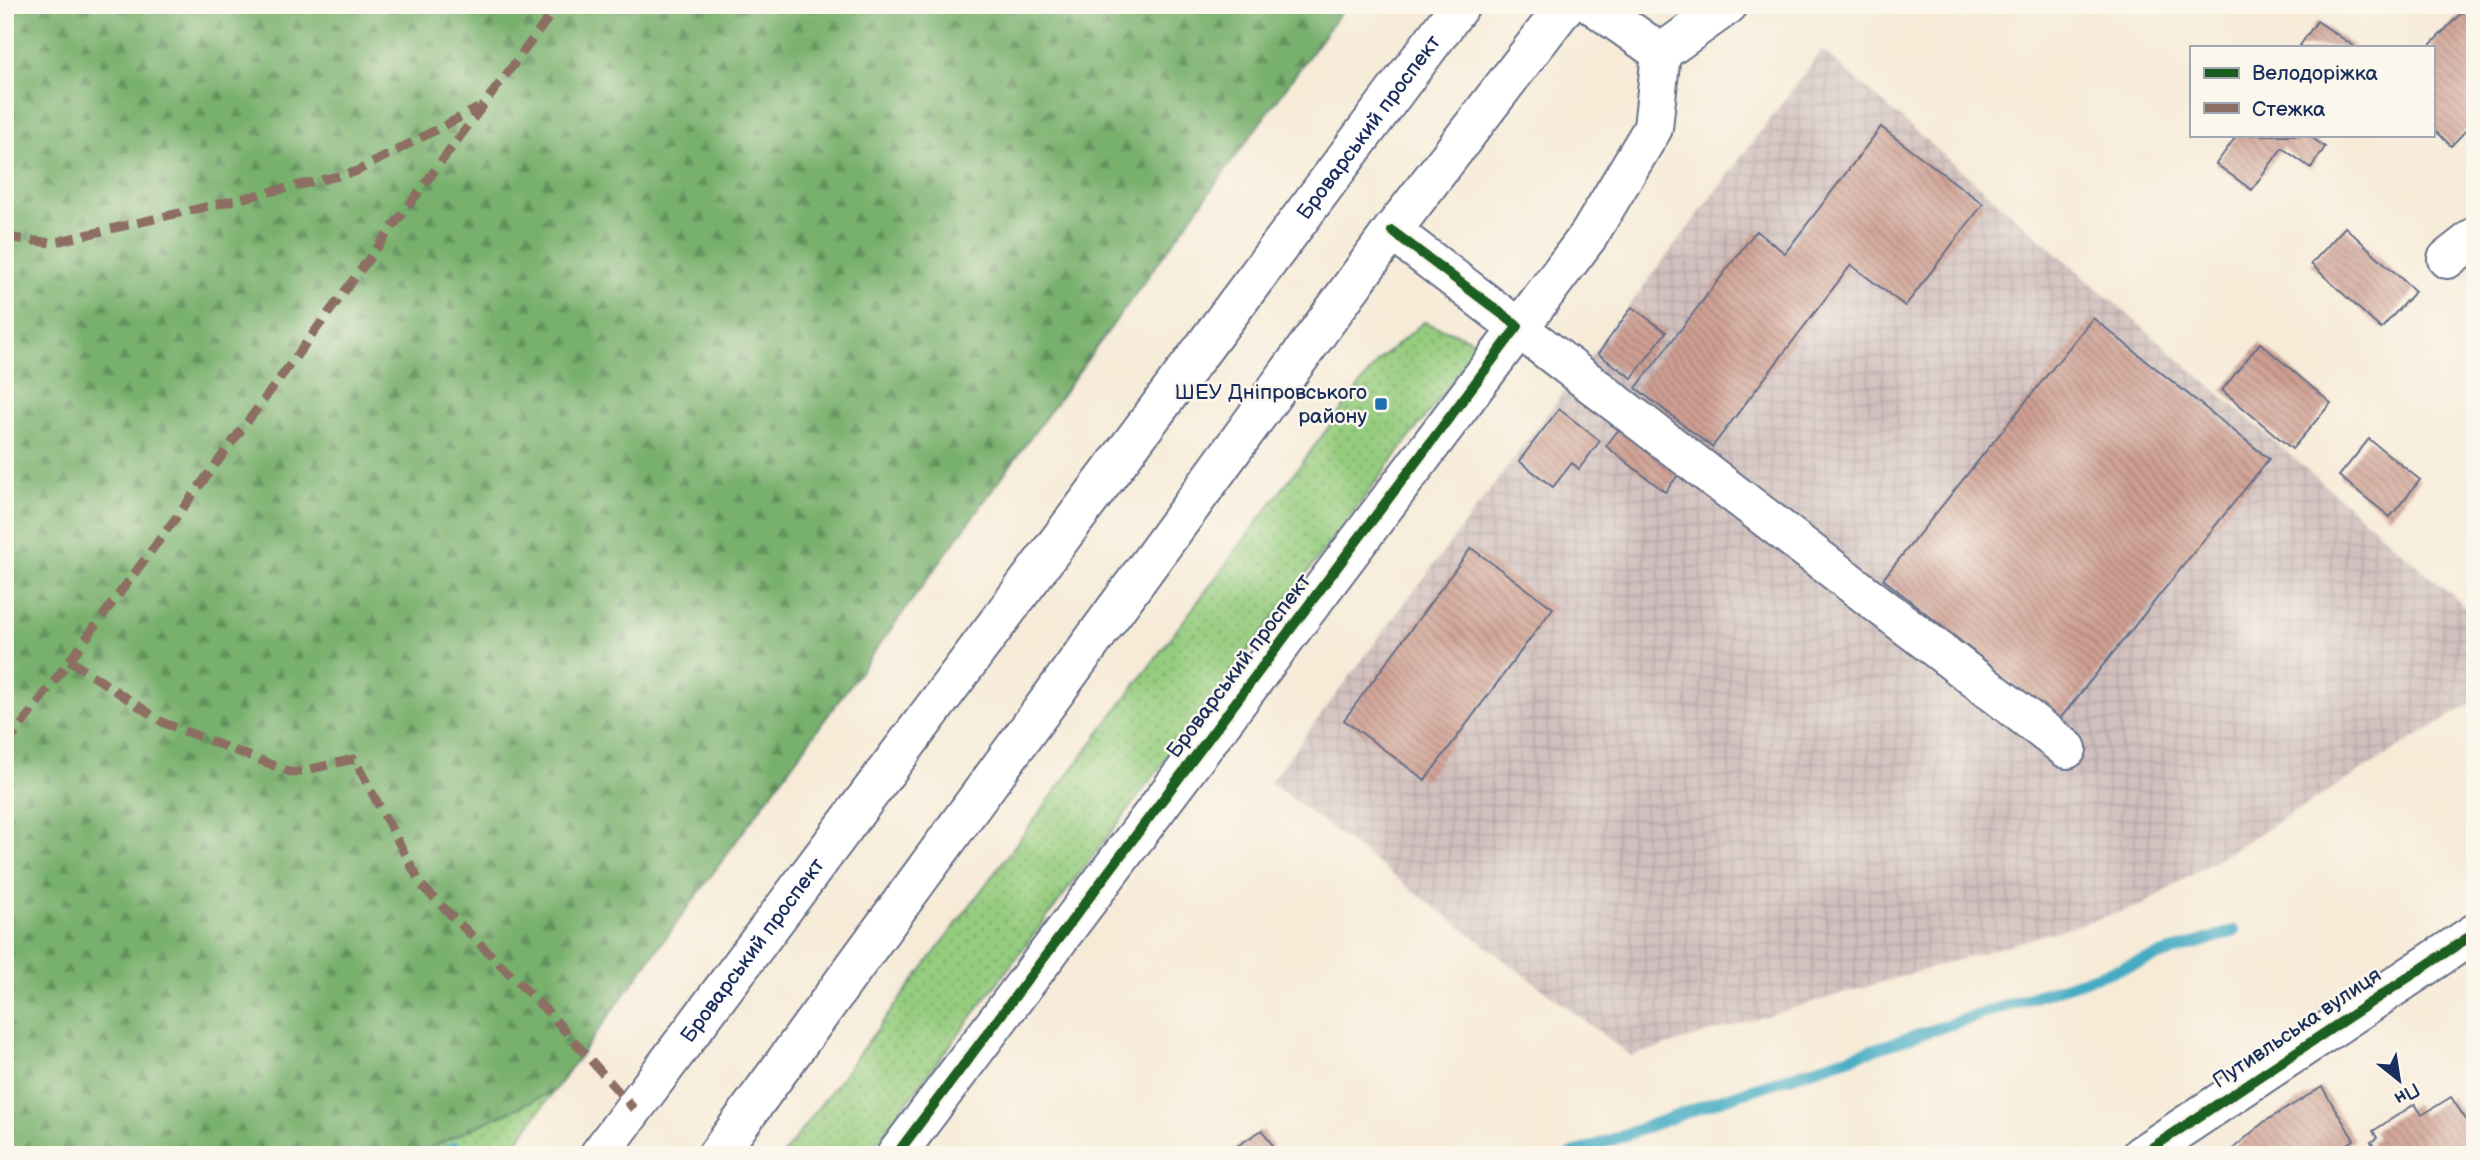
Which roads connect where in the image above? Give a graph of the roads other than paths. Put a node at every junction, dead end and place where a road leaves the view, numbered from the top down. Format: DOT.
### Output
graph roads {
  1 [pos="1460,5"];
  2 [pos="1566,5"];
  3 [pos="1594,5"];
  4 [pos="1728,5"];
  5 [pos="1661,53"];
  6 [pos="1392,231"];
  7 [pos="1518,326"];
  8 [pos="2067,749"];
  9 [pos="2475,933"];
  10 [pos="2144,1154"];
  11 [pos="599,1155"];
  12 [pos="717,1155"];
  13 [pos="896,1155"];
  1 -- 11 [label="main road, Броварський проспект"];
  2 -- 6 [label="main road"];
  3 -- 5 [label="main road"];
  4 -- 5 [label="main road"];
  5 -- 7 [label="main road, Броварський проспект"];
  6 -- 7 [label="main road"];
  6 -- 12 [label="main road"];
  7 -- 8 [label="main road"];
  7 -- 13 [label="main road, Броварський проспект"];
  9 -- 10 [label="main road, Путивльська вулиця"];
}
